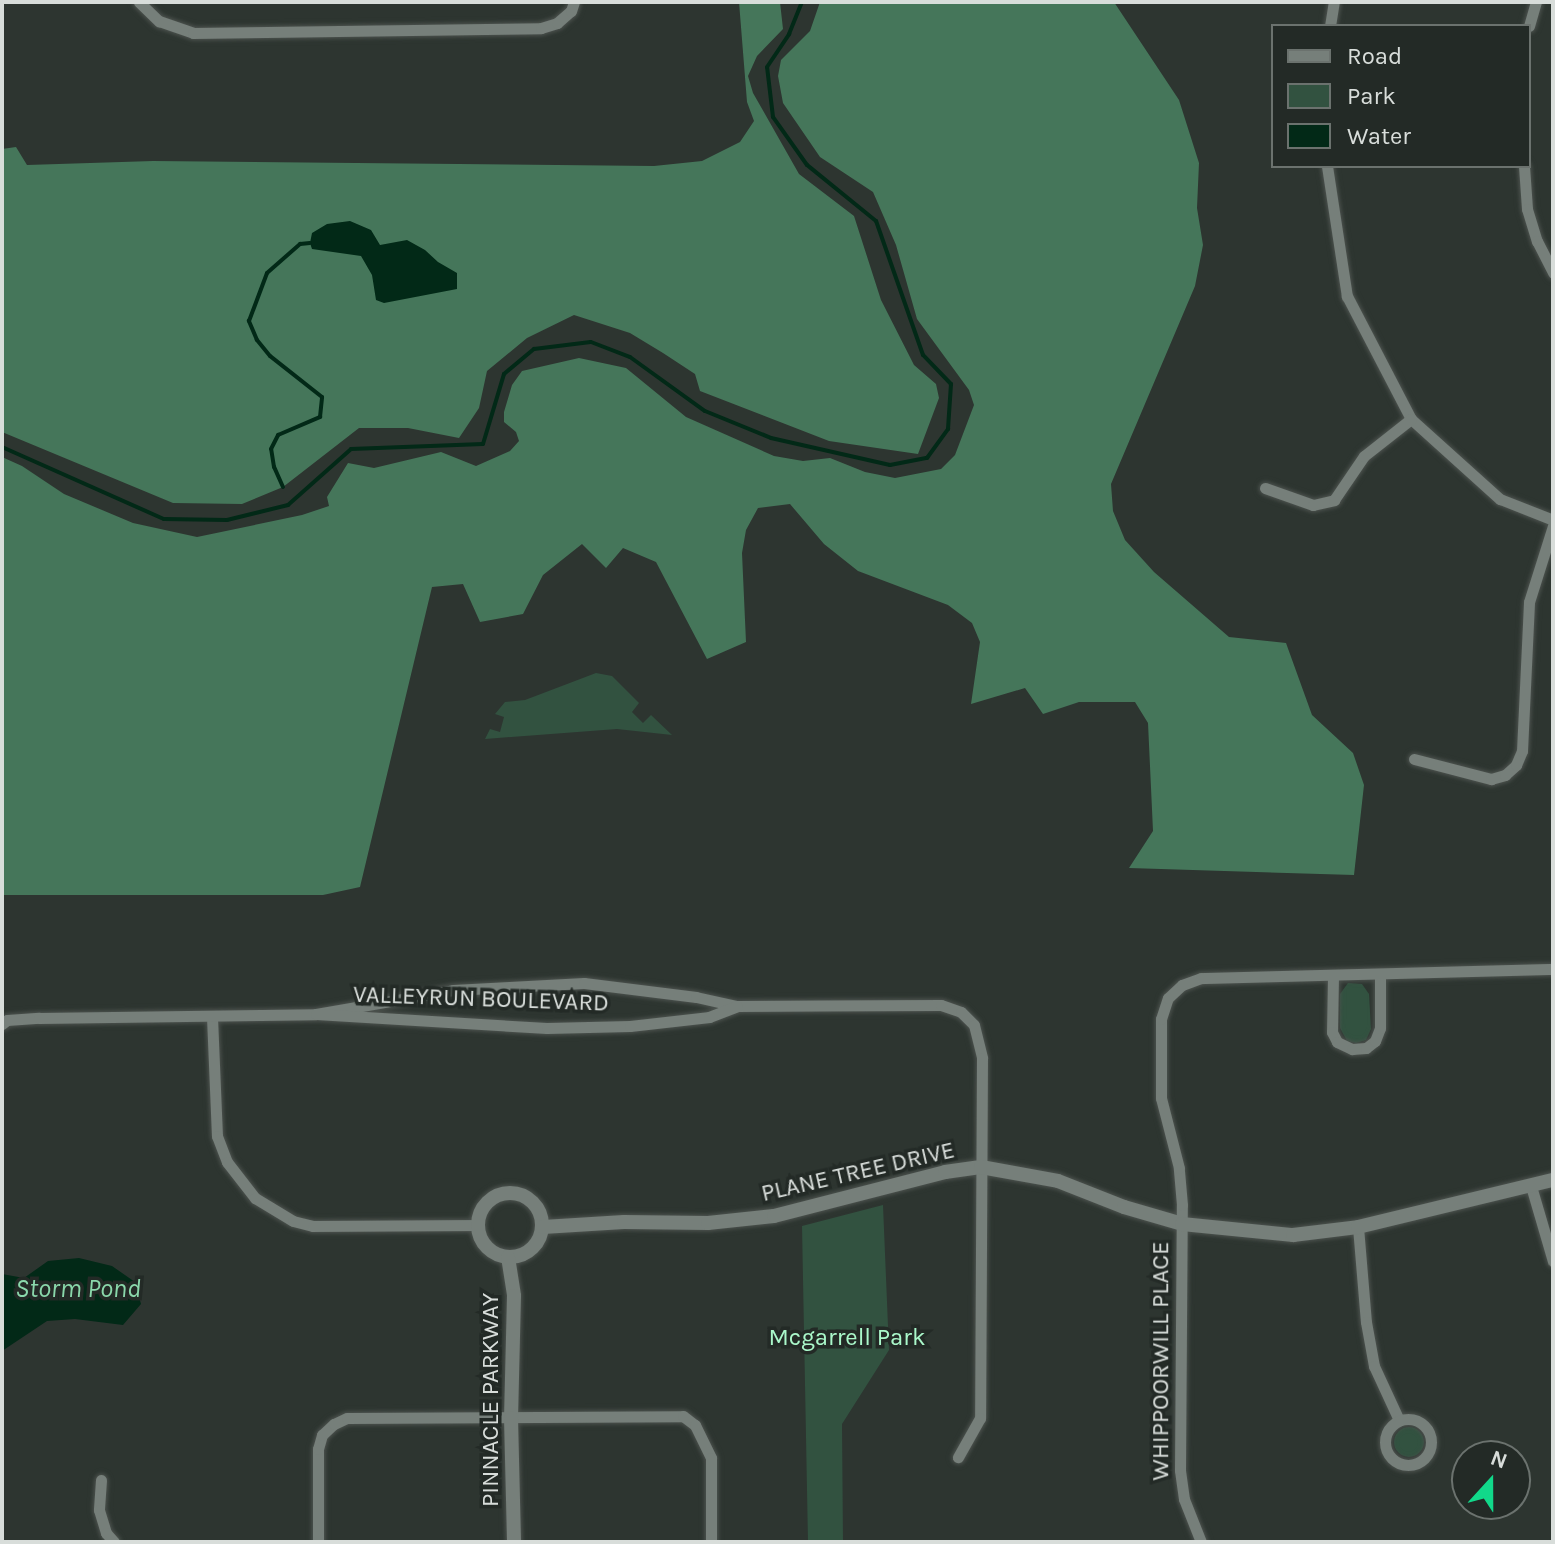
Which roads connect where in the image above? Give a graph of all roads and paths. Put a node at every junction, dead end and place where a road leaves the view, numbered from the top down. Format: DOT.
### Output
graph roads {
  1 [pos="139,2"];
  2 [pos="574,2"];
  3 [pos="1334,2"];
  4 [pos="1536,2"];
  5 [pos="1330,24"];
  6 [pos="1530,24"];
  7 [pos="1327,168"];
  8 [pos="1524,168"];
  9 [pos="1553,273"];
  10 [pos="1411,419"];
  11 [pos="1265,488"];
  12 [pos="1553,523"];
  13 [pos="1414,759"];
  14 [pos="1553,969"];
  15 [pos="1380,974"];
  16 [pos="1333,976"];
  17 [pos="737,1006"];
  18 [pos="316,1014"];
  19 [pos="212,1017"];
  20 [pos="2,1024"];
  21 [pos="981,1167"];
  22 [pos="1553,1180"];
  23 [pos="1531,1186"];
  24 [pos="1182,1224"];
  25 [pos="477,1225"];
  26 [pos="543,1227"];
  27 [pos="1358,1227"];
  28 [pos="508,1257"];
  29 [pos="1553,1261"];
  30 [pos="511,1418"];
  31 [pos="1399,1420"];
  32 [pos="958,1457"];
  33 [pos="101,1480"];
  34 [pos="114,1542"];
  35 [pos="318,1542"];
  36 [pos="514,1542"];
  37 [pos="711,1542"];
  38 [pos="1201,1542"];
  1 -- 2 [label="street"];
  3 -- 5 [label="street"];
  4 -- 6 [label="street"];
  7 -- 10 [label="street"];
  8 -- 9 [label="street"];
  10 -- 11 [label="street"];
  10 -- 12 [label="street"];
  12 -- 13 [label="street"];
  14 -- 15 [label="street"];
  15 -- 16 [label="street"];
  15 -- 16 [label="street"];
  16 -- 24 [label="street, WHIPPOORWILL PLACE"];
  17 -- 18 [label="street, VALLEYRUN BOULEVARD"];
  17 -- 18 [label="street, VALLEYRUN BOULEVARD"];
  17 -- 21 [label="street, VALLEYRUN BOULEVARD"];
  18 -- 19 [label="street, VALLEYRUN BOULEVARD"];
  19 -- 20 [label="street, VALLEYRUN BOULEVARD"];
  19 -- 25 [label="street"];
  21 -- 24 [label="street, PLANE TREE DRIVE"];
  21 -- 26 [label="street, PLANE TREE DRIVE"];
  21 -- 32 [label="street, VALLEYRUN BOULEVARD"];
  22 -- 23 [label="street, PLANE TREE DRIVE"];
  23 -- 27 [label="street, PLANE TREE DRIVE"];
  23 -- 29 [label="street"];
  24 -- 27 [label="street, PLANE TREE DRIVE"];
  24 -- 38 [label="street, WHIPPOORWILL PLACE"];
  25 -- 26 [label="street"];
  25 -- 28 [label="street"];
  26 -- 28 [label="street"];
  27 -- 31 [label="street"];
  28 -- 30 [label="street, PINNACLE PARKWAY"];
  30 -- 35 [label="street"];
  30 -- 36 [label="street, PINNACLE PARKWAY"];
  30 -- 37 [label="street"];
  31 -- 31 [label="street"];
  33 -- 34 [label="street"];
}
